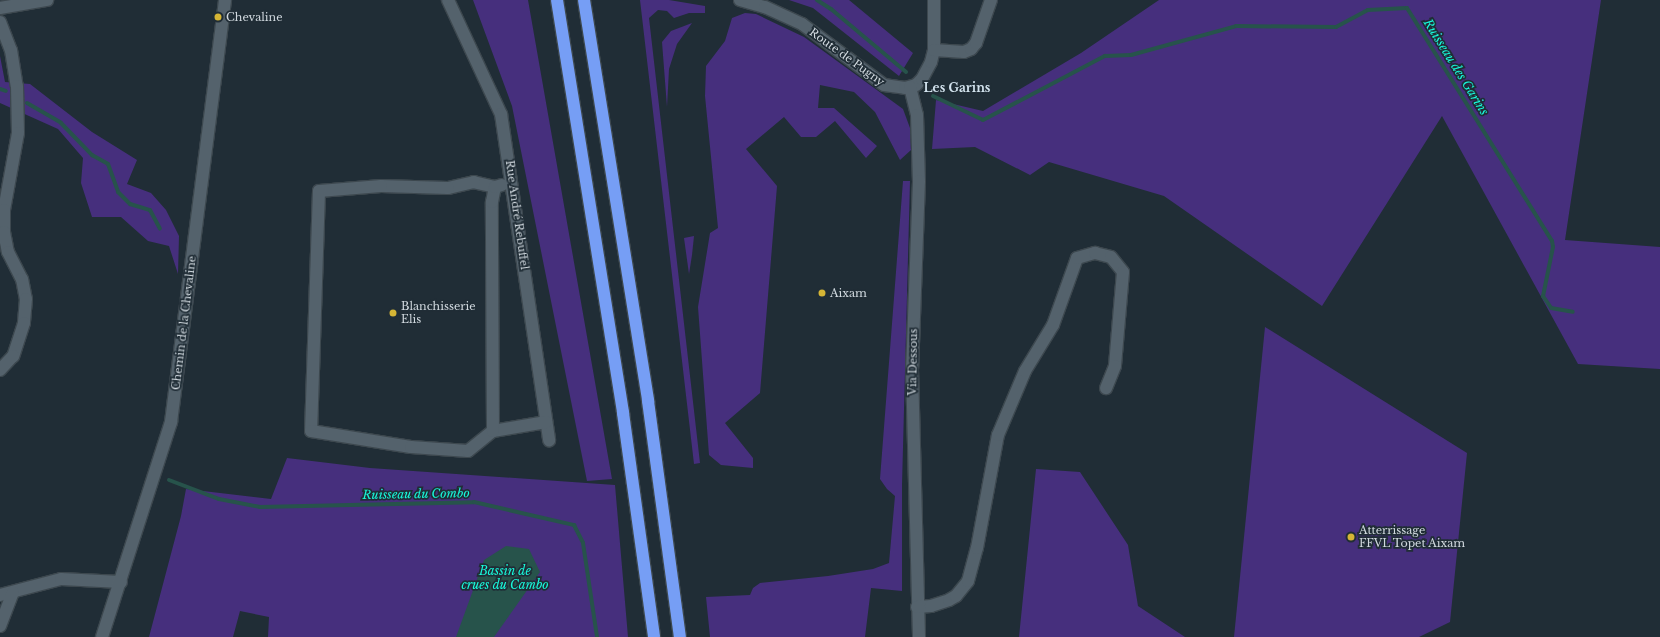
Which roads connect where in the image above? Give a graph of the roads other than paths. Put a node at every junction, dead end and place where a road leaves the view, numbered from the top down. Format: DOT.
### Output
graph roads {
  1 [pos="47,0"];
  2 [pos="225,0"];
  3 [pos="448,0"];
  4 [pos="557,0"];
  5 [pos="584,0"];
  6 [pos="740,0"];
  7 [pos="934,0"];
  8 [pos="991,0"];
  9 [pos="0,8"];
  10 [pos="0,22"];
  11 [pos="934,50"];
  12 [pos="910,87"];
  13 [pos="512,182"];
  14 [pos="495,187"];
  15 [pos="0,370"];
  16 [pos="1106,388"];
  17 [pos="546,422"];
  18 [pos="493,431"];
  19 [pos="549,440"];
  20 [pos="121,582"];
  21 [pos="13,592"];
  22 [pos="0,595"];
  23 [pos="916,607"];
  24 [pos="0,626"];
  25 [pos="102,637"];
  26 [pos="654,637"];
  27 [pos="680,637"];
  28 [pos="919,637"];
  1 -- 9 [label="street"];
  2 -- 20 [label="street, Chemin de la Chevaline"];
  3 -- 13 [label="street, Rue André Rebuffel"];
  4 -- 26 [label="highway"];
  5 -- 27 [label="highway"];
  6 -- 12 [label="street, Route de Pugny"];
  7 -- 11 [label="street"];
  8 -- 11 [label="street"];
  10 -- 15 [label="street"];
  11 -- 12 [label="street"];
  12 -- 23 [label="street, Via Dessous"];
  13 -- 14 [label="street"];
  13 -- 17 [label="street, Rue André Rebuffel"];
  14 -- 18 [label="street"];
  14 -- 18 [label="street"];
  16 -- 23 [label="street"];
  17 -- 18 [label="street"];
  17 -- 19 [label="street, Rue André Rebuffel"];
  20 -- 21 [label="street"];
  20 -- 25 [label="street, Chemin de la Chevaline"];
  21 -- 22 [label="street"];
  21 -- 24 [label="street"];
  23 -- 28 [label="street, Via Dessous"];
}
